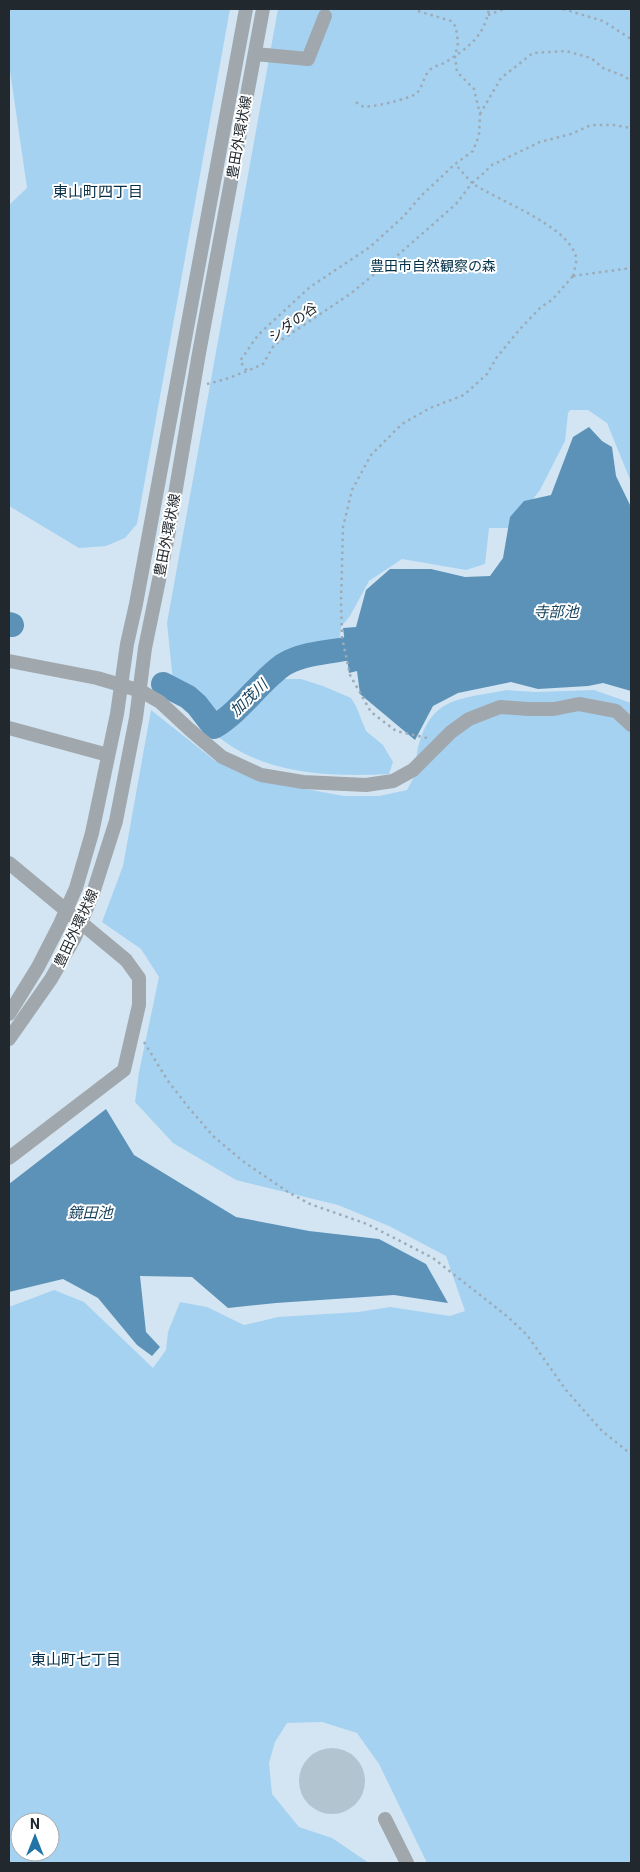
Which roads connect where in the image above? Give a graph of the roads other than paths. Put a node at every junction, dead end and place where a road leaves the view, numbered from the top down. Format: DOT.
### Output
graph roads {
  1 [pos="246,9"];
  2 [pos="263,9"];
  3 [pos="325,16"];
  4 [pos="255,54"];
  5 [pos="9,661"];
  6 [pos="122,684"];
  7 [pos="141,690"];
  8 [pos="631,725"];
  9 [pos="9,728"];
  10 [pos="108,755"];
  11 [pos="9,863"];
  12 [pos="9,1014"];
  13 [pos="9,1039"];
  14 [pos="9,1158"];
  15 [pos="385,1819"];
  16 [pos="407,1863"];
  1 -- 6 [label="street, 豊田外環状線"];
  2 -- 4 [label="street, 豊田外環状線"];
  3 -- 4 [label="street"];
  4 -- 7 [label="street, 豊田外環状線"];
  5 -- 6 [label="street"];
  6 -- 7 [label="street"];
  6 -- 10 [label="street, 豊田外環状線"];
  7 -- 8 [label="street"];
  7 -- 13 [label="street, 豊田外環状線"];
  9 -- 10 [label="street"];
  10 -- 12 [label="street, 豊田外環状線"];
  11 -- 14 [label="street"];
  15 -- 16 [label="street"];
}
